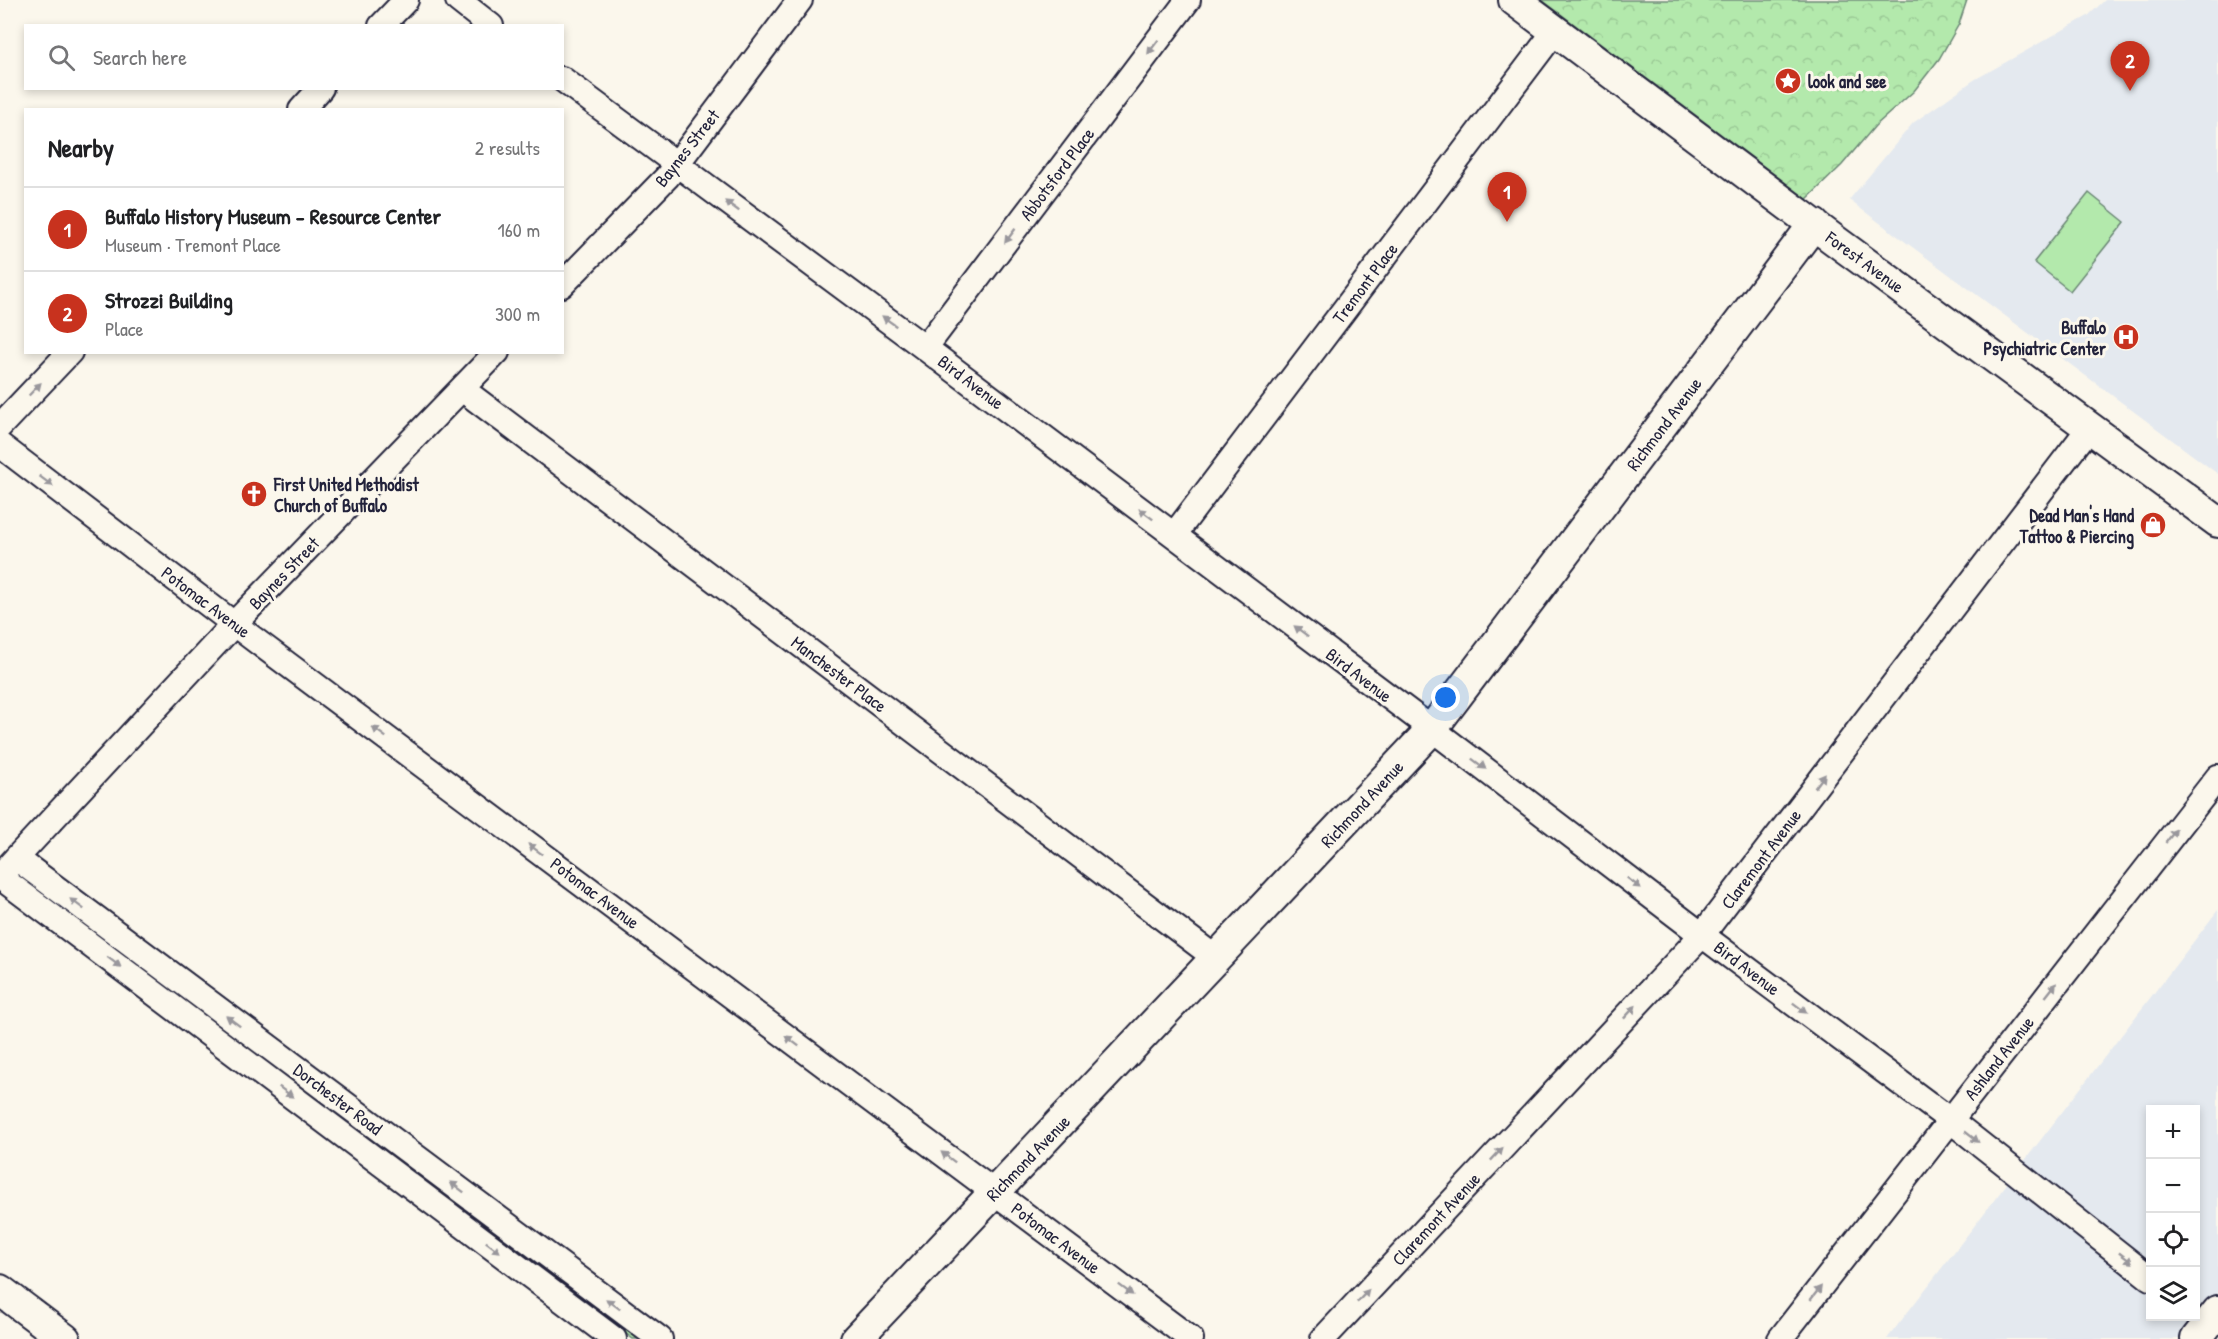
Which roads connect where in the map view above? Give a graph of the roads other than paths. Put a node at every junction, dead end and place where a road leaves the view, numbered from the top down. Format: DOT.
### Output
graph roads {
  1 [pos="405,0"];
  2 [pos="458,0"];
  3 [pos="801,0"];
  4 [pos="1188,0"];
  5 [pos="1514,0"];
  6 [pos="383,24"];
  7 [pos="488,24"];
  8 [pos="1555,31"];
  9 [pos="564,80"];
  10 [pos="319,90"];
  11 [pos="303,108"];
  12 [pos="676,164"];
  13 [pos="1814,224"];
  14 [pos="564,283"];
  15 [pos="925,348"];
  16 [pos="68,354"];
  17 [pos="495,354"];
  18 [pos="462,389"];
  19 [pos="0,426"];
  20 [pos="2090,428"];
  21 [pos="0,445"];
  22 [pos="2218,522"];
  23 [pos="1174,536"];
  24 [pos="234,624"];
  25 [pos="1432,729"];
  26 [pos="2218,777"];
  27 [pos="5,870"];
  28 [pos="1702,935"];
  29 [pos="1217,959"];
  30 [pos="265,1045"];
  31 [pos="250,1065"];
  32 [pos="1950,1120"];
  33 [pos="995,1192"];
  34 [pos="481,1206"];
  35 [pos="466,1227"];
  36 [pos="2146,1274"];
  37 [pos="0,1290"];
  38 [pos="65,1339"];
  39 [pos="614,1339"];
  40 [pos="660,1339"];
  41 [pos="856,1339"];
  42 [pos="1191,1339"];
  43 [pos="1323,1339"];
  44 [pos="1780,1339"];
  1 -- 6 [label="street"];
  2 -- 7 [label="street"];
  3 -- 12 [label="street, Baynes Street"];
  4 -- 15 [label="street, Abbotsford Place, one-way"];
  5 -- 8 [label="street, Forest Avenue"];
  8 -- 13 [label="street, Forest Avenue"];
  8 -- 23 [label="street, Tremont Place"];
  9 -- 12 [label="street, Bird Avenue"];
  10 -- 11 [label="street"];
  12 -- 14 [label="street, Baynes Street"];
  15 -- 12 [label="street, Bird Avenue, one-way"];
  13 -- 20 [label="street, Forest Avenue"];
  13 -- 25 [label="street, Richmond Avenue"];
  23 -- 15 [label="street, Bird Avenue, one-way"];
  19 -- 16 [label="street, one-way"];
  17 -- 18 [label="street, Baynes Street"];
  18 -- 24 [label="street, Baynes Street"];
  18 -- 29 [label="street, Manchester Place"];
  20 -- 22 [label="street, Forest Avenue"];
  28 -- 20 [label="street, Claremont Avenue, one-way"];
  21 -- 24 [label="street, Potomac Avenue, one-way"];
  25 -- 23 [label="street, Bird Avenue, one-way"];
  24 -- 27 [label="street, Baynes Street"];
  33 -- 24 [label="street, Potomac Avenue, one-way"];
  25 -- 28 [label="street, Bird Avenue, one-way"];
  25 -- 29 [label="street, Richmond Avenue"];
  32 -- 26 [label="street, Ashland Avenue, one-way"];
  30 -- 27 [label="street, Dorchester Road, one-way"];
  27 -- 31 [label="street, Dorchester Road, one-way"];
  28 -- 32 [label="street, Bird Avenue, one-way"];
  43 -- 28 [label="street, Claremont Avenue, one-way"];
  29 -- 33 [label="street, Richmond Avenue"];
  30 -- 31 [label="street"];
  34 -- 30 [label="street, Dorchester Road, one-way"];
  31 -- 35 [label="street, Dorchester Road, one-way"];
  32 -- 36 [label="street, Bird Avenue, one-way"];
  44 -- 32 [label="street, Ashland Avenue, one-way"];
  33 -- 41 [label="street, Richmond Avenue"];
  33 -- 42 [label="street, Potomac Avenue, one-way"];
  34 -- 35 [label="street"];
  40 -- 34 [label="street, Dorchester Road, one-way"];
  35 -- 39 [label="street, Dorchester Road, one-way"];
  37 -- 38 [label="street"];
}
